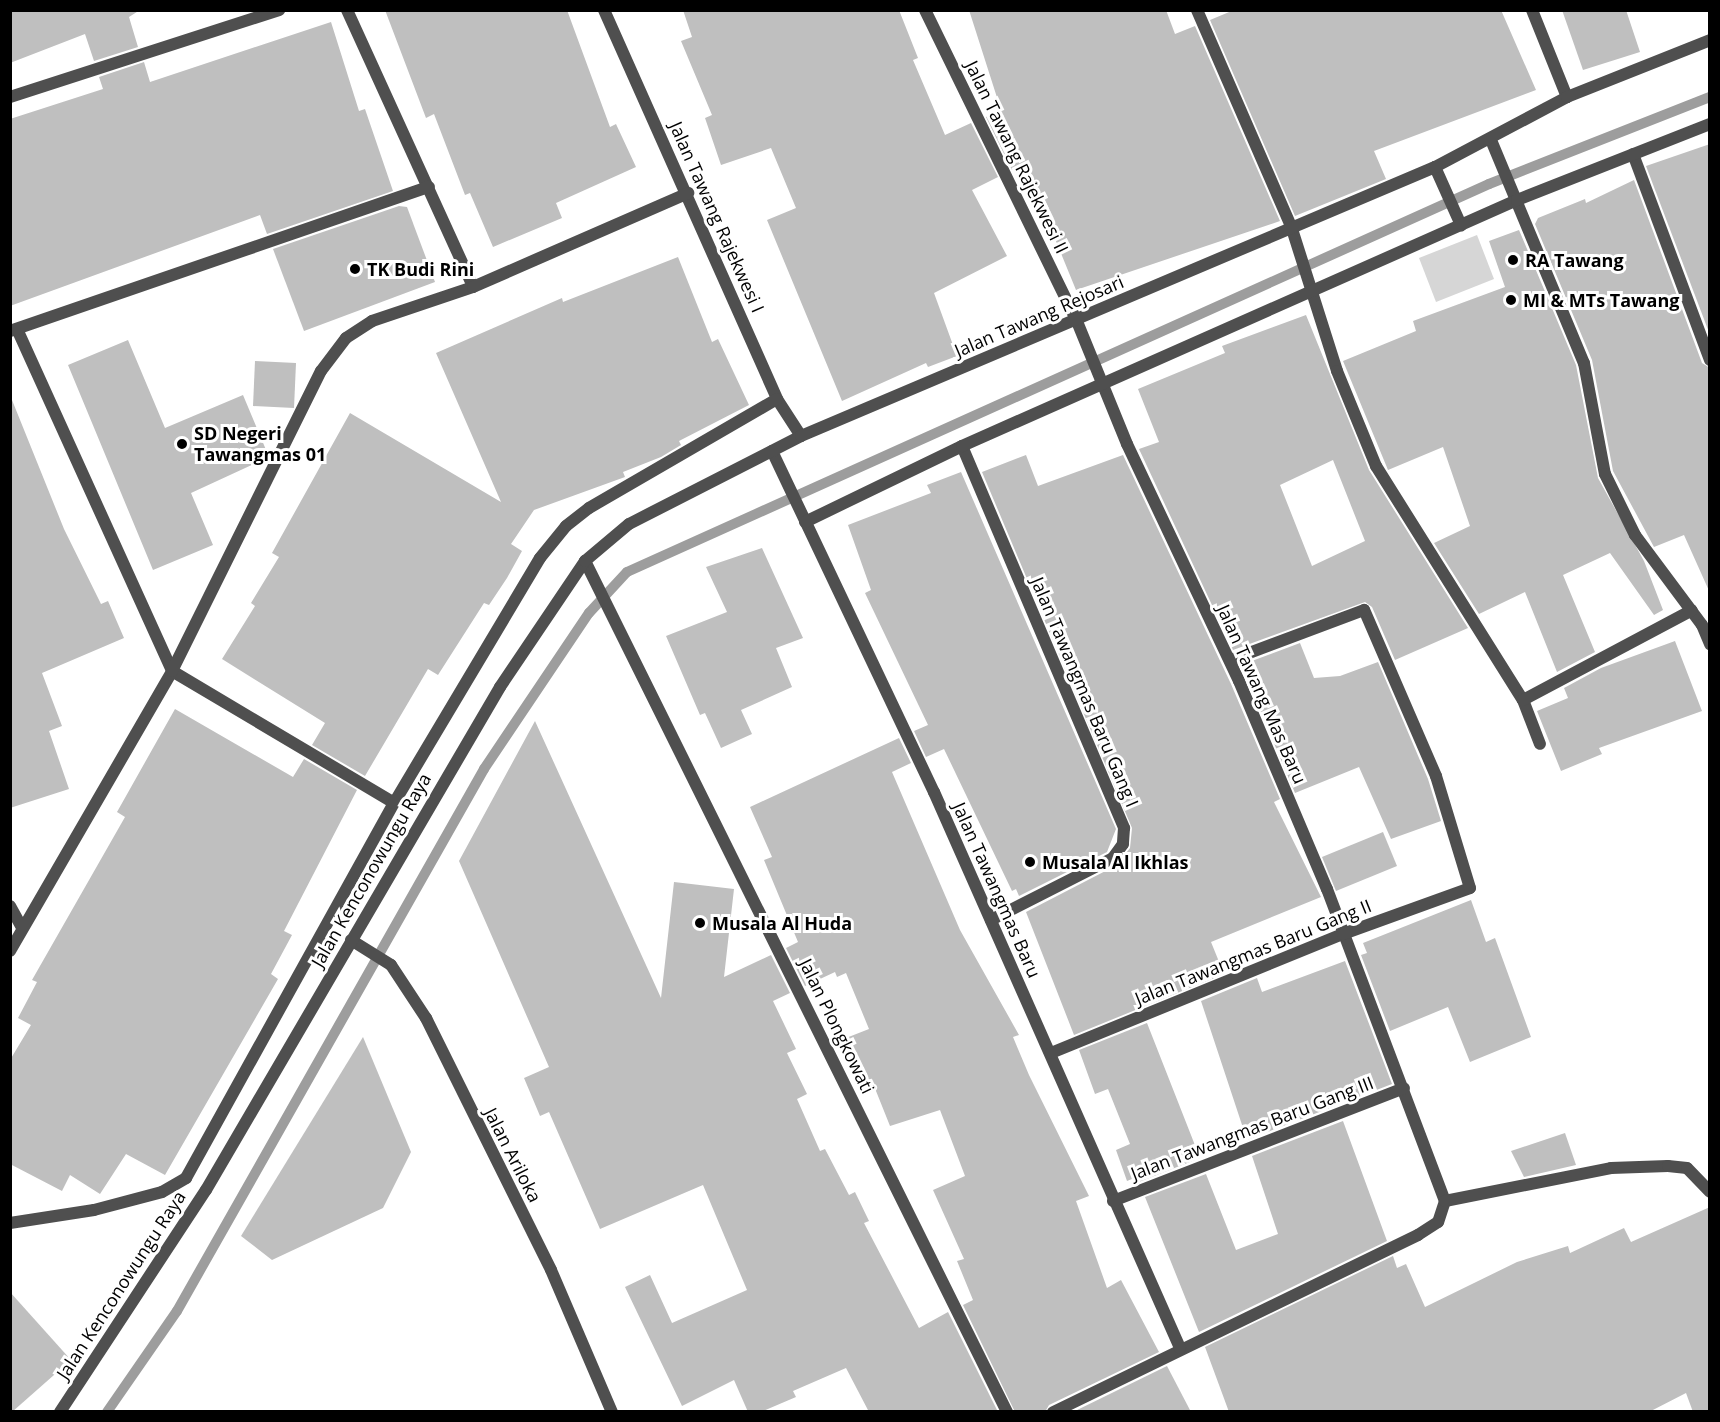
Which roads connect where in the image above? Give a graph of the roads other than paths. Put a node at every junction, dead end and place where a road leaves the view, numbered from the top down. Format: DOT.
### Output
graph roads {
  1 [pos="279,10"];
  2 [pos="346,10"];
  3 [pos="604,10"];
  4 [pos="925,10"];
  5 [pos="1197,10"];
  6 [pos="1532,10"];
  7 [pos="1710,40"];
  8 [pos="10,97"];
  9 [pos="1567,97"];
  10 [pos="1710,124"];
  11 [pos="1493,145"];
  12 [pos="1633,154"];
  13 [pos="1438,173"];
  14 [pos="429,187"];
  15 [pos="688,193"];
  16 [pos="1515,195"];
  17 [pos="1461,225"];
  18 [pos="1294,235"];
  19 [pos="473,287"];
  20 [pos="1315,291"];
  21 [pos="1076,319"];
  22 [pos="14,330"];
  23 [pos="1710,360"];
  24 [pos="1104,385"];
  25 [pos="777,399"];
  26 [pos="801,436"];
  27 [pos="962,446"];
  28 [pos="774,455"];
  29 [pos="804,519"];
  30 [pos="587,565"];
  31 [pos="1692,610"];
  32 [pos="1710,644"];
  33 [pos="1230,660"];
  34 [pos="171,671"];
  35 [pos="1523,700"];
  36 [pos="1540,744"];
  37 [pos="394,803"];
  38 [pos="10,906"];
  39 [pos="991,920"];
  40 [pos="22,928"];
  41 [pos="1343,934"];
  42 [pos="351,940"];
  43 [pos="10,951"];
  44 [pos="1052,1053"];
  45 [pos="1404,1088"];
  46 [pos="1710,1192"];
  47 [pos="1113,1201"];
  48 [pos="1445,1201"];
  49 [pos="10,1223"];
  50 [pos="1180,1348"];
  51 [pos="60,1412"];
  52 [pos="612,1412"];
  53 [pos="1007,1412"];
  54 [pos="1053,1412"];
  1 -- 8 [label="street"];
  2 -- 14 [label="street"];
  3 -- 15 [label="street, Jalan Tawang Rajekwesi I"];
  4 -- 21 [label="street, Jalan Tawang Rajekwesi II"];
  5 -- 18 [label="street"];
  6 -- 9 [label="street"];
  7 -- 9 [label="street, Jalan Tawang Rejosari"];
  9 -- 11 [label="street, Jalan Tawang Rejosari"];
  10 -- 12 [label="street"];
  11 -- 13 [label="street, Jalan Tawang Rejosari"];
  11 -- 16 [label="street"];
  12 -- 16 [label="street"];
  12 -- 23 [label="street"];
  13 -- 17 [label="street"];
  13 -- 18 [label="street, Jalan Tawang Rejosari"];
  14 -- 19 [label="street"];
  14 -- 22 [label="street"];
  15 -- 19 [label="street"];
  15 -- 25 [label="street, Jalan Tawang Rajekwesi I"];
  16 -- 17 [label="street"];
  16 -- 31 [label="street"];
  17 -- 20 [label="street"];
  18 -- 20 [label="street"];
  18 -- 21 [label="street, Jalan Tawang Rejosari"];
  19 -- 34 [label="street"];
  20 -- 24 [label="street"];
  20 -- 35 [label="street"];
  21 -- 24 [label="street, Jalan Tawang Mas Baru"];
  21 -- 26 [label="street, Jalan Tawang Rejosari"];
  22 -- 34 [label="street"];
  24 -- 27 [label="street"];
  24 -- 33 [label="street, Jalan Tawang Mas Baru"];
  25 -- 26 [label="street, Jalan Tawang Rajekwesi I"];
  25 -- 37 [label="street"];
  26 -- 28 [label="street, Jalan Kenconowungu Raya"];
  27 -- 29 [label="street"];
  27 -- 39 [label="street, Jalan Tawangmas Baru Gang I"];
  28 -- 29 [label="street, Jalan Tawangmas Baru"];
  28 -- 30 [label="street, Jalan Kenconowungu Raya"];
  29 -- 39 [label="street, Jalan Tawangmas Baru"];
  30 -- 42 [label="street, Jalan Kenconowungu Raya"];
  30 -- 53 [label="street, Jalan Plongkowati"];
  31 -- 32 [label="street"];
  31 -- 35 [label="street"];
  33 -- 41 [label="street, Jalan Tawang Mas Baru"];
  33 -- 41 [label="street, Jalan Tawangmas Baru Gang II"];
  34 -- 37 [label="street"];
  34 -- 40 [label="street"];
  35 -- 36 [label="street"];
  37 -- 49 [label="street"];
  38 -- 40 [label="street"];
  39 -- 44 [label="street, Jalan Tawangmas Baru"];
  40 -- 43 [label="street"];
  41 -- 44 [label="street, Jalan Tawangmas Baru Gang II"];
  41 -- 45 [label="street, Jalan Tawang Mas Baru"];
  42 -- 51 [label="street, Jalan Kenconowungu Raya"];
  42 -- 52 [label="street, Jalan Ariloka"];
  44 -- 47 [label="street, Jalan Tawangmas Baru"];
  45 -- 47 [label="street, Jalan Tawangmas Baru Gang III"];
  45 -- 48 [label="street, Jalan Tawang Mas Baru"];
  46 -- 48 [label="street"];
  47 -- 50 [label="street, Jalan Tawangmas Baru"];
  48 -- 50 [label="street"];
  50 -- 54 [label="street"];
}
